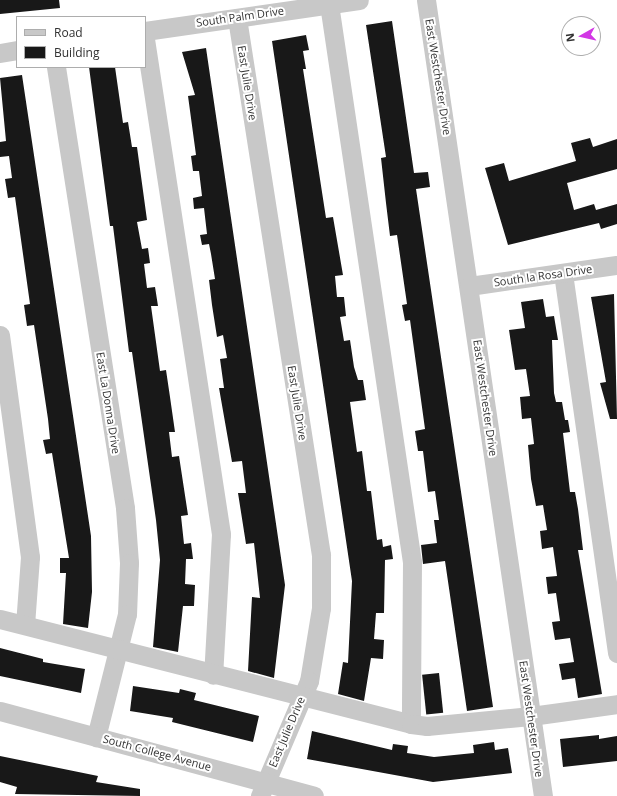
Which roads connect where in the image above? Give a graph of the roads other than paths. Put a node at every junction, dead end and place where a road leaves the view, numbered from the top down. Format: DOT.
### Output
graph roads {
  1 [pos="359,0"];
  2 [pos="426,0"];
  3 [pos="329,4"];
  4 [pos="237,18"];
  5 [pos="146,32"];
  6 [pos="146,46"];
  7 [pos="16,50"];
  8 [pos="0,53"];
  9 [pos="56,68"];
  10 [pos="617,265"];
  11 [pos="564,273"];
  12 [pos="469,286"];
  13 [pos="0,336"];
  14 [pos="0,619"];
  15 [pos="25,626"];
  16 [pos="118,650"];
  17 [pos="617,653"];
  18 [pos="213,674"];
  19 [pos="302,698"];
  20 [pos="617,704"];
  21 [pos="0,711"];
  22 [pos="531,716"];
  23 [pos="411,724"];
  24 [pos="96,737"];
  25 [pos="263,789"];
  26 [pos="314,796"];
  27 [pos="542,796"];
  1 -- 3 [label="street, South Palm Drive"];
  2 -- 12 [label="street, East Westchester Drive"];
  3 -- 4 [label="street, South Palm Drive"];
  3 -- 23 [label="street"];
  4 -- 5 [label="street, South Palm Drive"];
  4 -- 19 [label="street, East Julie Drive"];
  6 -- 18 [label="street"];
  7 -- 8 [label="street"];
  9 -- 16 [label="street, East La Donna Drive"];
  10 -- 11 [label="street, South la Rosa Drive"];
  11 -- 12 [label="street, South la Rosa Drive"];
  11 -- 17 [label="street"];
  12 -- 22 [label="street, East Westchester Drive"];
  13 -- 15 [label="street"];
  14 -- 15 [label="street"];
  15 -- 16 [label="street"];
  16 -- 18 [label="street"];
  16 -- 24 [label="street, East La Donna Drive"];
  18 -- 19 [label="street"];
  19 -- 23 [label="street"];
  19 -- 25 [label="street, East Julie Drive"];
  20 -- 22 [label="street"];
  21 -- 24 [label="street, South College Avenue"];
  22 -- 23 [label="street"];
  22 -- 27 [label="street, East Westchester Drive"];
  24 -- 25 [label="street, South College Avenue"];
  25 -- 26 [label="street, South College Avenue"];
}
